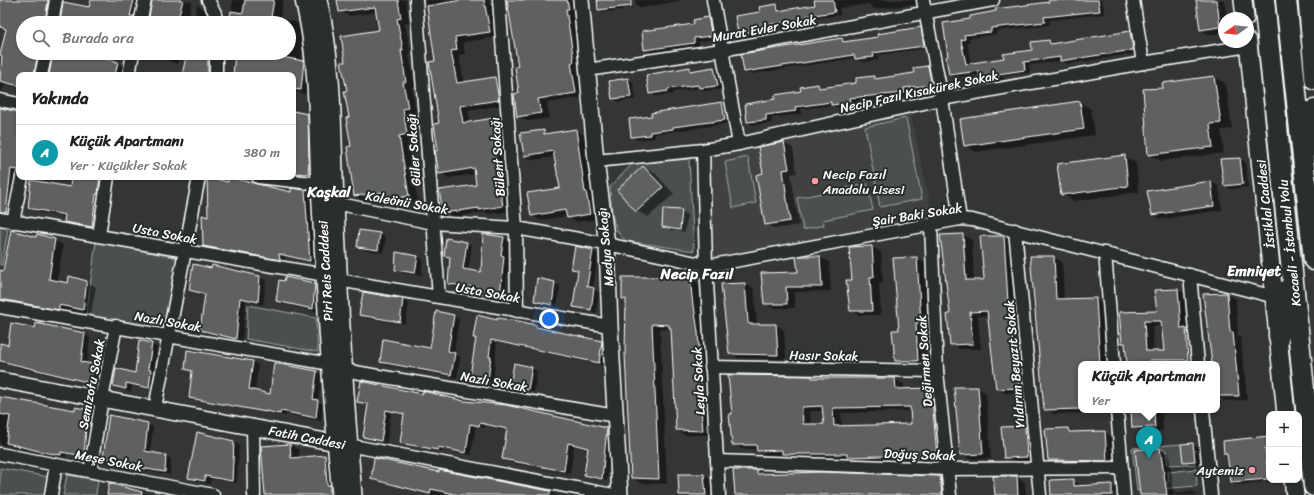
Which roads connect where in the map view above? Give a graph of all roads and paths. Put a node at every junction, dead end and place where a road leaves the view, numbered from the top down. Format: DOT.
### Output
graph roads {
  1 [pos="56,0"];
  2 [pos="145,0"];
  3 [pos="208,0"];
  4 [pos="304,0"];
  5 [pos="318,0"];
  6 [pos="416,0"];
  7 [pos="499,0"];
  8 [pos="581,0"];
  9 [pos="713,0"];
  10 [pos="923,0"];
  11 [pos="993,0"];
  12 [pos="1133,0"];
  13 [pos="1243,0"];
  14 [pos="1264,0"];
  15 [pos="1286,0"];
  16 [pos="1307,0"];
  17 [pos="926,12"];
  18 [pos="1244,12"];
  19 [pos="53,16"];
  20 [pos="142,16"];
  21 [pos="215,16"];
  22 [pos="1226,48"];
  23 [pos="1248,48"];
  24 [pos="722,50"];
  25 [pos="44,60"];
  26 [pos="132,60"];
  27 [pos="216,60"];
  28 [pos="1143,63"];
  29 [pos="586,70"];
  30 [pos="42,72"];
  31 [pos="130,72"];
  32 [pos="216,72"];
  33 [pos="1314,81"];
  34 [pos="942,99"];
  35 [pos="0,100"];
  36 [pos="16,103"];
  37 [pos="1314,110"];
  38 [pos="739,144"];
  39 [pos="703,150"];
  40 [pos="596,161"];
  41 [pos="1305,177"];
  42 [pos="21,180"];
  43 [pos="108,180"];
  44 [pos="197,180"];
  45 [pos="285,180"];
  46 [pos="320,184"];
  47 [pos="335,203"];
  48 [pos="0,219"];
  49 [pos="960,219"];
  50 [pos="13,222"];
  51 [pos="433,224"];
  52 [pos="931,225"];
  53 [pos="516,228"];
  54 [pos="1015,230"];
  55 [pos="99,235"];
  56 [pos="607,244"];
  57 [pos="185,252"];
  58 [pos="1105,253"];
  59 [pos="1314,260"];
  60 [pos="706,265"];
  61 [pos="1292,267"];
  62 [pos="1190,275"];
  63 [pos="332,277"];
  64 [pos="439,297"];
  65 [pos="1275,297"];
  66 [pos="0,307"];
  67 [pos="517,312"];
  68 [pos="116,326"];
  69 [pos="610,326"];
  70 [pos="170,335"];
  71 [pos="1279,336"];
  72 [pos="1114,361"];
  73 [pos="1198,361"];
  74 [pos="337,367"];
  75 [pos="711,367"];
  76 [pos="937,371"];
  77 [pos="0,380"];
  78 [pos="102,399"];
  79 [pos="155,408"];
  80 [pos="1286,411"];
  81 [pos="1117,413"];
  82 [pos="1203,413"];
  83 [pos="616,416"];
  84 [pos="253,426"];
  85 [pos="342,444"];
  86 [pos="0,454"];
  87 [pos="717,460"];
  88 [pos="56,465"];
  89 [pos="1122,468"];
  90 [pos="947,470"];
  91 [pos="1038,470"];
  92 [pos="90,471"];
  93 [pos="1293,483"];
  94 [pos="1314,486"];
  95 [pos="51,495"];
  96 [pos="213,495"];
  97 [pos="254,495"];
  98 [pos="340,495"];
  99 [pos="353,495"];
  100 [pos="613,495"];
  101 [pos="620,495"];
  102 [pos="719,495"];
  103 [pos="950,495"];
  104 [pos="1040,495"];
  105 [pos="1124,495"];
  106 [pos="1211,495"];
  107 [pos="1294,495"];
  1 -- 19 [label="street"];
  2 -- 20 [label="street"];
  3 -- 21 [label="street"];
  4 -- 46 [label="main road, Piri Reis Cadddesi"];
  5 -- 47 [label="main road, Piri Reis Cadddesi"];
  6 -- 51 [label="street, Güler Sokağı"];
  7 -- 53 [label="street, Bülent Sokağı"];
  8 -- 29 [label="street, Medya Sokağı"];
  9 -- 24 [label="street"];
  10 -- 17 [label="street"];
  11 -- 17 [label="street, Murat Evler Sokak"];
  12 -- 28 [label="street"];
  13 -- 18 [label="main road"];
  14 -- 61 [label="highway, Kocaeli - İstanbul Yolu"];
  15 -- 41 [label="highway"];
  16 -- 33 [label="main road"];
  17 -- 24 [label="street, Murat Evler Sokak"];
  17 -- 34 [label="street"];
  22 -- 28 [label="street, Necip Fazıl Kısakürek Sokak"];
  23 -- 65 [label="main road, İstiklal Caddesi"];
  24 -- 29 [label="street, Murat Evler Sokak"];
  24 -- 38 [label="street"];
  25 -- 30 [label="street"];
  26 -- 31 [label="street"];
  27 -- 32 [label="street"];
  28 -- 34 [label="street, Necip Fazıl Kısakürek Sokak"];
  29 -- 40 [label="street, Medya Sokağı"];
  34 -- 38 [label="street, Necip Fazıl Kısakürek Sokak"];
  34 -- 49 [label="street"];
  35 -- 36 [label="street"];
  37 -- 41 [label="highway"];
  38 -- 39 [label="street, Necip Fazıl Kısakürek Sokak"];
  39 -- 40 [label="street, Necip Fazıl Kısakürek Sokak"];
  39 -- 60 [label="street, Leyla Sokak"];
  40 -- 56 [label="street, Medya Sokağı"];
  41 -- 59 [label="highway"];
  42 -- 50 [label="street"];
  43 -- 55 [label="street"];
  44 -- 57 [label="street"];
  45 -- 46 [label="street"];
  46 -- 47 [label="street"];
  46 -- 63 [label="main road, Piri Reis Cadddesi"];
  47 -- 51 [label="street, Kaleönü Sokak"];
  47 -- 63 [label="main road, Piri Reis Cadddesi"];
  48 -- 50 [label="street, Usta Sokak"];
  49 -- 52 [label="street, Şair Baki Sokak"];
  49 -- 54 [label="street, Şair Baki Sokak"];
  50 -- 55 [label="street, Usta Sokak"];
  51 -- 53 [label="street, Kaleönü Sokak"];
  51 -- 64 [label="street, Güler Sokağı"];
  52 -- 60 [label="street, Şair Baki Sokak"];
  52 -- 76 [label="street, Değirmen Sokak"];
  53 -- 56 [label="street, Kaleönü Sokak"];
  53 -- 67 [label="street, Bülent Sokağı"];
  54 -- 58 [label="street, Şair Baki Sokak"];
  54 -- 91 [label="street, Yıldırım Beyazıt Sokak"];
  55 -- 57 [label="street, Usta Sokak"];
  56 -- 60 [label="street, Şair Baki Sokak"];
  56 -- 69 [label="street, Medya Sokağı"];
  57 -- 63 [label="street, Usta Sokak"];
  57 -- 70 [label="street"];
  58 -- 62 [label="street, Şair Baki Sokak"];
  58 -- 72 [label="street"];
  60 -- 75 [label="street, Leyla Sokak"];
  61 -- 71 [label="highway"];
  61 -- 94 [label="highway, Kocaeli - İstanbul Yolu"];
  62 -- 65 [label="street, Şair Baki Sokak"];
  62 -- 73 [label="street"];
  63 -- 64 [label="street, Usta Sokak"];
  63 -- 74 [label="main road, Piri Reis Cadddesi"];
  64 -- 67 [label="street, Usta Sokak"];
  65 -- 71 [label="main road, İstiklal Caddesi"];
  66 -- 68 [label="street, Nazlı Sokak"];
  67 -- 69 [label="street, Usta Sokak"];
  68 -- 70 [label="street, Nazlı Sokak"];
  68 -- 78 [label="street, Semizotu Sokak"];
  69 -- 83 [label="street, Medya Sokağı"];
  70 -- 74 [label="street, Nazlı Sokak"];
  70 -- 79 [label="street"];
  71 -- 80 [label="main road, İstiklal Caddesi"];
  74 -- 83 [label="street, Nazlı Sokak"];
  74 -- 85 [label="main road, Piri Reis Cadddesi"];
  75 -- 76 [label="street, Hasır Sokak"];
  75 -- 87 [label="street, Leyla Sokak"];
  76 -- 90 [label="street, Değirmen Sokak"];
  77 -- 78 [label="street, Fatih Caddesi"];
  78 -- 79 [label="street, Fatih Caddesi"];
  78 -- 92 [label="street, Semizotu Sokak"];
  79 -- 84 [label="street, Fatih Caddesi"];
  81 -- 89 [label="street"];
  82 -- 106 [label="street"];
  83 -- 101 [label="street, Medya Sokağı"];
  84 -- 85 [label="street, Fatih Caddesi"];
  84 -- 97 [label="street"];
  85 -- 98 [label="main road, Piri Reis Cadddesi"];
  85 -- 99 [label="main road, Piri Reis Cadddesi"];
  85 -- 100 [label="street, Fatih Caddesi"];
  86 -- 88 [label="street, Meşe Sokak"];
  87 -- 90 [label="street, Doğuş Sokak"];
  87 -- 102 [label="street, Leyla Sokak"];
  88 -- 92 [label="street, Meşe Sokak"];
  88 -- 95 [label="street"];
  89 -- 91 [label="street, Doğuş Sokak"];
  89 -- 105 [label="street"];
  90 -- 91 [label="street, Doğuş Sokak"];
  90 -- 103 [label="street, Değirmen Sokak"];
  91 -- 104 [label="street, Yıldırım Beyazıt Sokak"];
  92 -- 96 [label="street, Meşe Sokak"];
  93 -- 107 [label="main road"];
}
